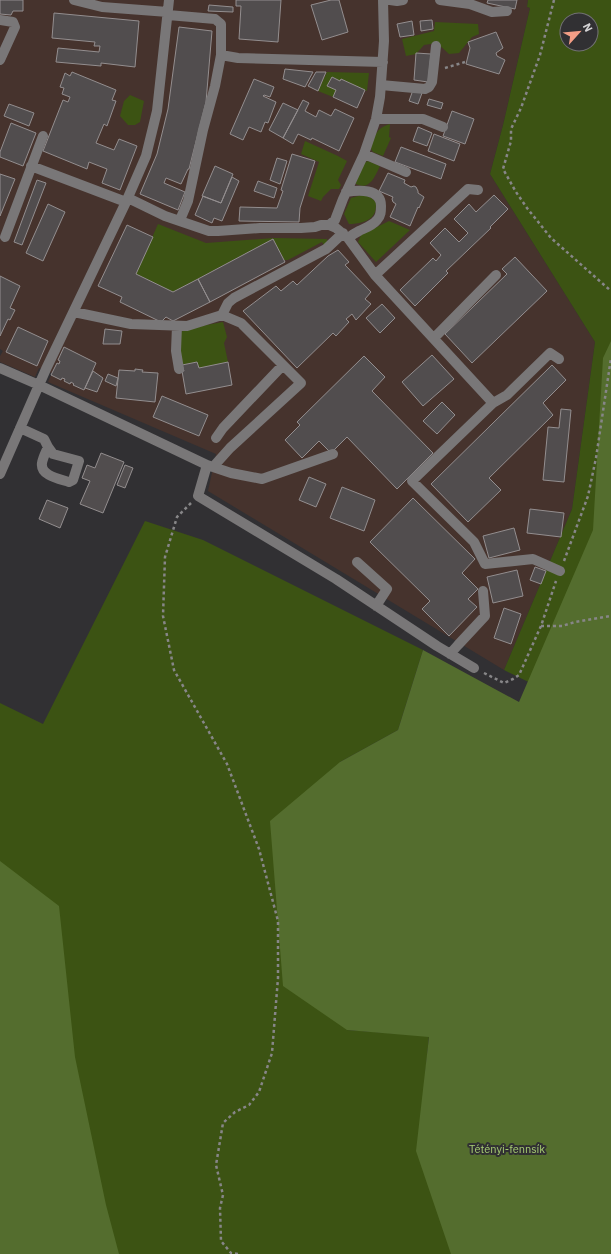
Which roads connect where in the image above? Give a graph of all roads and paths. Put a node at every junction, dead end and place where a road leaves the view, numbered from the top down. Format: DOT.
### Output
graph roads {
  1 [pos="74,0"];
  2 [pos="169,0"];
  3 [pos="383,0"];
  4 [pos="390,0"];
  5 [pos="403,0"];
  6 [pos="440,0"];
  7 [pos="554,0"];
  8 [pos="508,11"];
  9 [pos="168,14"];
  10 [pos="0,20"];
  11 [pos="436,46"];
  12 [pos="221,55"];
  13 [pos="0,60"];
  14 [pos="382,62"];
  15 [pos="465,62"];
  16 [pos="433,72"];
  17 [pos="381,85"];
  18 [pos="376,119"];
  19 [pos="443,126"];
  20 [pos="43,136"];
  21 [pos="364,154"];
  22 [pos="31,166"];
  23 [pos="406,172"];
  24 [pos="478,190"];
  25 [pos="346,192"];
  26 [pos="127,200"];
  27 [pos="180,220"];
  28 [pos="329,225"];
  29 [pos="345,235"];
  30 [pos="5,236"];
  31 [pos="375,275"];
  32 [pos="496,275"];
  33 [pos="611,291"];
  34 [pos="74,312"];
  35 [pos="222,315"];
  36 [pos="177,326"];
  37 [pos="434,338"];
  38 [pos="611,358"];
  39 [pos="559,359"];
  40 [pos="282,366"];
  41 [pos="0,368"];
  42 [pos="179,369"];
  43 [pos="39,385"];
  44 [pos="493,403"];
  45 [pos="20,428"];
  46 [pos="216,438"];
  47 [pos="48,447"];
  48 [pos="333,454"];
  49 [pos="210,466"];
  50 [pos="0,474"];
  51 [pos="198,496"];
  52 [pos="357,562"];
  53 [pos="560,571"];
  54 [pos="483,591"];
  55 [pos="376,606"];
  56 [pos="611,616"];
  57 [pos="541,626"];
  58 [pos="450,654"];
  59 [pos="474,668"];
  60 [pos="238,1254"];
  1 -- 9 [label="street"];
  2 -- 9 [label="street"];
  3 -- 14 [label="street"];
  4 -- 5 [label="street"];
  6 -- 8 [label="street"];
  7 -- 33 [label="path"];
  9 -- 12 [label="street"];
  9 -- 26 [label="street"];
  10 -- 13 [label="street"];
  11 -- 16 [label="street"];
  12 -- 14 [label="street"];
  12 -- 27 [label="street"];
  14 -- 17 [label="street"];
  15 -- 16 [label="path"];
  16 -- 17 [label="street"];
  17 -- 18 [label="street"];
  18 -- 19 [label="street"];
  18 -- 21 [label="street"];
  20 -- 22 [label="street"];
  21 -- 23 [label="street"];
  21 -- 25 [label="street"];
  22 -- 26 [label="street"];
  22 -- 30 [label="street"];
  24 -- 31 [label="street"];
  25 -- 28 [label="street"];
  25 -- 29 [label="street"];
  26 -- 27 [label="street"];
  26 -- 34 [label="street"];
  27 -- 28 [label="street"];
  28 -- 29 [label="street"];
  29 -- 31 [label="street"];
  29 -- 35 [label="street"];
  31 -- 37 [label="street"];
  32 -- 37 [label="street"];
  34 -- 36 [label="street"];
  34 -- 43 [label="street"];
  35 -- 36 [label="street"];
  35 -- 40 [label="street"];
  36 -- 42 [label="street"];
  37 -- 44 [label="street"];
  38 -- 53 [label="path"];
  39 -- 44 [label="street"];
  40 -- 46 [label="street"];
  40 -- 49 [label="street"];
  41 -- 43 [label="street"];
  43 -- 45 [label="street"];
  43 -- 49 [label="street"];
  44 -- 53 [label="street"];
  45 -- 47 [label="street"];
  45 -- 50 [label="street"];
  48 -- 49 [label="street"];
  49 -- 51 [label="street"];
  51 -- 55 [label="street"];
  51 -- 60 [label="path"];
  52 -- 55 [label="street"];
  53 -- 57 [label="path"];
  54 -- 58 [label="street"];
  55 -- 58 [label="street"];
  56 -- 57 [label="path"];
  57 -- 59 [label="path"];
  58 -- 59 [label="street"];
}
